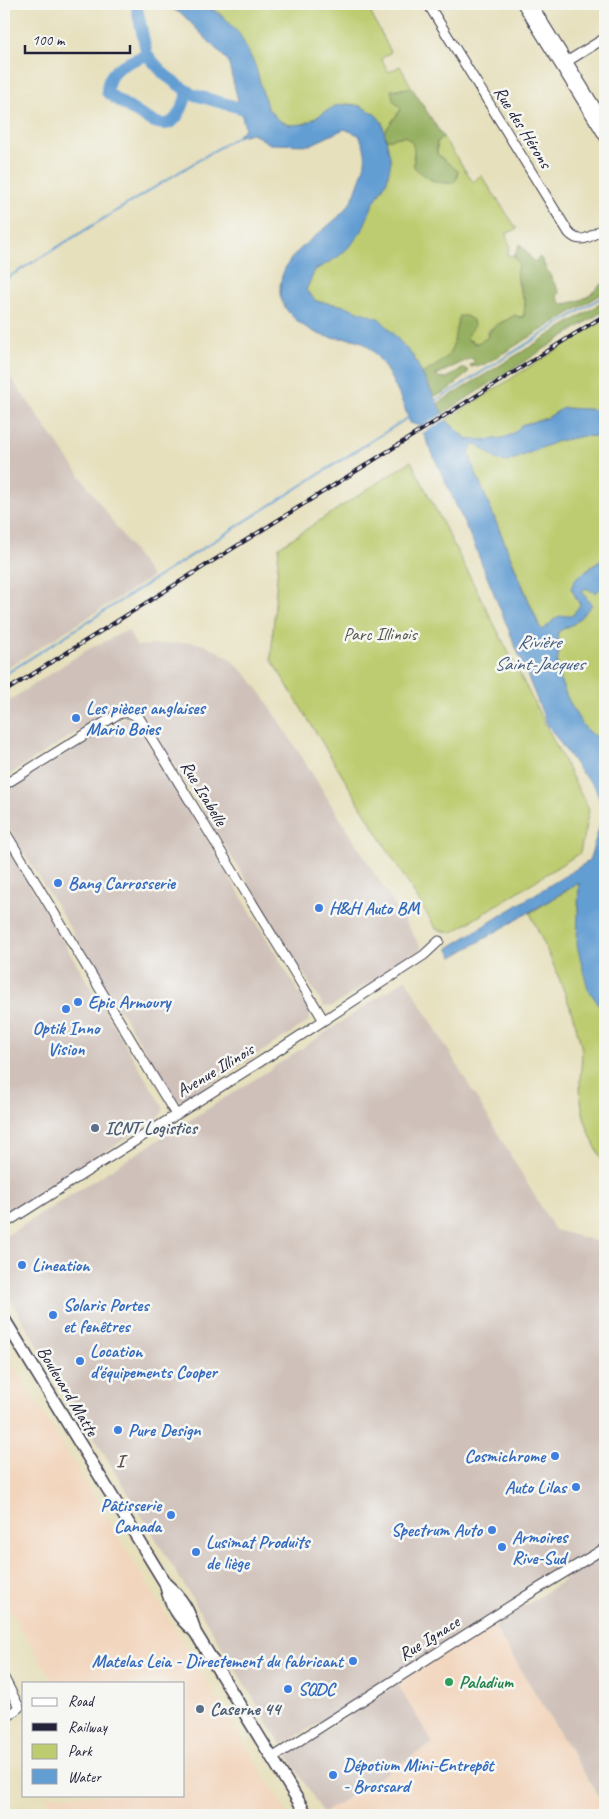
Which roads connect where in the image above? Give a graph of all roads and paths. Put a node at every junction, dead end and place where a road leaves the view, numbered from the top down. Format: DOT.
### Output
graph roads {
  1 [pos="428,4"];
  2 [pos="522,4"];
  3 [pos="532,4"];
  4 [pos="605,38"];
  5 [pos="564,64"];
  6 [pos="605,122"];
  7 [pos="605,136"];
  8 [pos="605,227"];
  9 [pos="4,785"];
  10 [pos="4,830"];
  11 [pos="439,941"];
  12 [pos="323,1019"];
  13 [pos="175,1113"];
  14 [pos="4,1224"];
  15 [pos="4,1318"];
  16 [pos="605,1548"];
  17 [pos="4,1678"];
  18 [pos="4,1720"];
  19 [pos="272,1758"];
  20 [pos="307,1815"];
  1 -- 8 [label="street, Rue des Hérons"];
  2 -- 5 [label="street"];
  3 -- 5 [label="street"];
  4 -- 5 [label="street"];
  5 -- 6 [label="street"];
  5 -- 7 [label="street"];
  9 -- 12 [label="street, Rue Isabelle"];
  10 -- 13 [label="street"];
  11 -- 12 [label="street, Avenue Illinois"];
  12 -- 13 [label="street, Avenue Illinois"];
  13 -- 14 [label="street, Avenue Illinois"];
  15 -- 19 [label="main road, Boulevard Matte"];
  16 -- 19 [label="street, Rue Ignace"];
  17 -- 18 [label="street"];
  19 -- 20 [label="main road, Boulevard Matte"];
}
